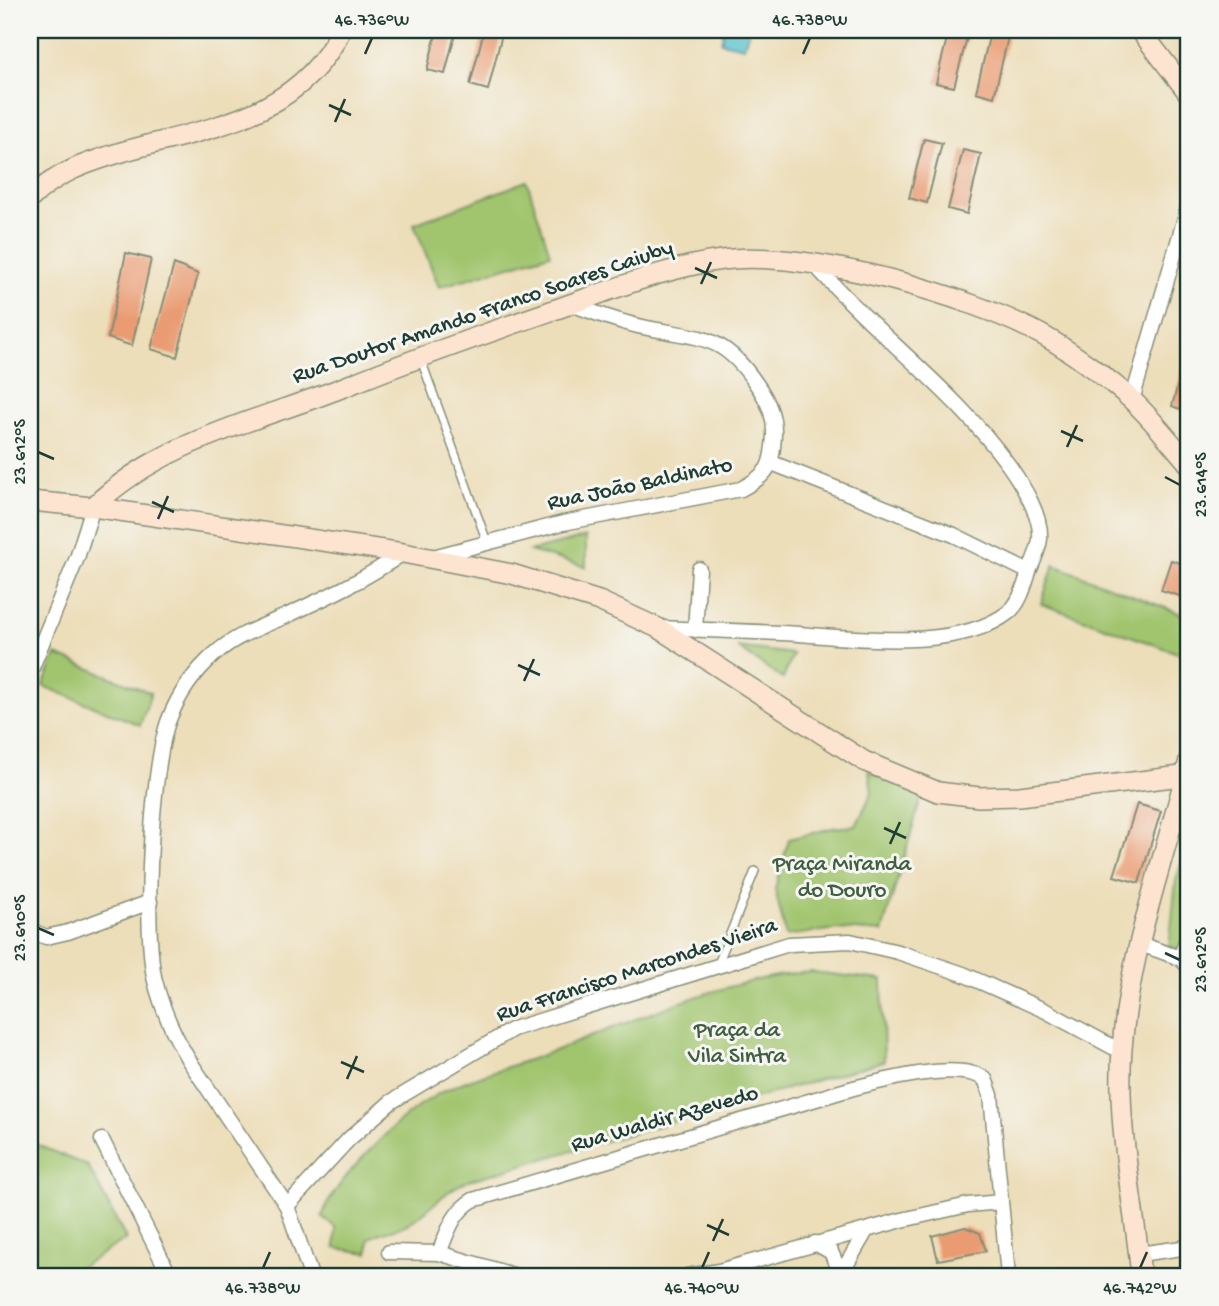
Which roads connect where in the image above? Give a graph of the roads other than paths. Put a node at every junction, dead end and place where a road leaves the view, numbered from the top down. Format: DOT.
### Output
graph roads {
  1 [pos="341,30"];
  2 [pos="1140,30"];
  3 [pos="1186,33"];
  4 [pos="1189,48"];
  5 [pos="1183,72"];
  6 [pos="1189,94"];
  7 [pos="30,199"];
  8 [pos="1189,204"];
  9 [pos="815,265"];
  10 [pos="571,304"];
  11 [pos="419,357"];
  12 [pos="1132,400"];
  13 [pos="772,463"];
  14 [pos="1189,464"];
  15 [pos="30,501"];
  16 [pos="93,507"];
  17 [pos="487,541"];
  18 [pos="403,553"];
  19 [pos="429,558"];
  20 [pos="699,569"];
  21 [pos="1029,572"];
  22 [pos="658,628"];
  23 [pos="695,630"];
  24 [pos="30,672"];
  25 [pos="1188,770"];
  26 [pos="1189,805"];
  27 [pos="1171,825"];
  28 [pos="755,871"];
  29 [pos="150,902"];
  30 [pos="30,930"];
  31 [pos="1189,934"];
  32 [pos="1140,944"];
  33 [pos="1185,963"];
  34 [pos="718,964"];
  35 [pos="1122,1052"];
  36 [pos="102,1140"];
  37 [pos="1001,1202"];
  38 [pos="287,1206"];
  39 [pos="866,1231"];
  40 [pos="815,1242"];
  41 [pos="1189,1247"];
  42 [pos="389,1252"];
  43 [pos="439,1253"];
  44 [pos="1139,1254"];
  45 [pos="841,1275"];
  46 [pos="170,1276"];
  47 [pos="311,1276"];
  48 [pos="508,1276"];
  49 [pos="687,1276"];
  50 [pos="1008,1276"];
  51 [pos="1141,1276"];
  1 -- 7 [label="street"];
  2 -- 5 [label="street"];
  3 -- 4 [label="lane"];
  5 -- 6 [label="street"];
  8 -- 12 [label="street"];
  9 -- 10 [label="street, Rua Doutor Amando Franco Soares Caiuby"];
  9 -- 12 [label="street, Rua Doutor Amando Franco Soares Caiuby"];
  9 -- 21 [label="street"];
  10 -- 11 [label="street, Rua Doutor Amando Franco Soares Caiuby"];
  10 -- 13 [label="street"];
  11 -- 16 [label="street, Rua Doutor Amando Franco Soares Caiuby"];
  11 -- 17 [label="lane"];
  12 -- 14 [label="street, Rua Doutor Amando Franco Soares Caiuby"];
  13 -- 17 [label="street, Rua João Baldinato"];
  13 -- 21 [label="street"];
  15 -- 16 [label="street"];
  16 -- 18 [label="street"];
  16 -- 24 [label="street"];
  17 -- 19 [label="street, Rua João Baldinato"];
  18 -- 19 [label="street"];
  18 -- 29 [label="street"];
  19 -- 22 [label="street"];
  20 -- 23 [label="street"];
  21 -- 23 [label="street"];
  22 -- 23 [label="street"];
  22 -- 25 [label="street"];
  25 -- 27 [label="street"];
  26 -- 27 [label="street"];
  27 -- 32 [label="street"];
  28 -- 34 [label="lane"];
  29 -- 30 [label="street"];
  29 -- 38 [label="street"];
  31 -- 33 [label="street"];
  32 -- 33 [label="street"];
  32 -- 35 [label="street"];
  34 -- 35 [label="street, Rua Francisco Marcondes Vieira"];
  34 -- 38 [label="street, Rua Francisco Marcondes Vieira"];
  35 -- 44 [label="street"];
  36 -- 46 [label="street"];
  37 -- 39 [label="street"];
  37 -- 43 [label="street, Rua Waldir Azevedo"];
  37 -- 50 [label="street"];
  38 -- 47 [label="street"];
  39 -- 40 [label="street"];
  39 -- 45 [label="street"];
  40 -- 45 [label="street"];
  40 -- 49 [label="street"];
  41 -- 44 [label="street"];
  42 -- 43 [label="street"];
  43 -- 48 [label="street"];
  44 -- 51 [label="street"];
}
